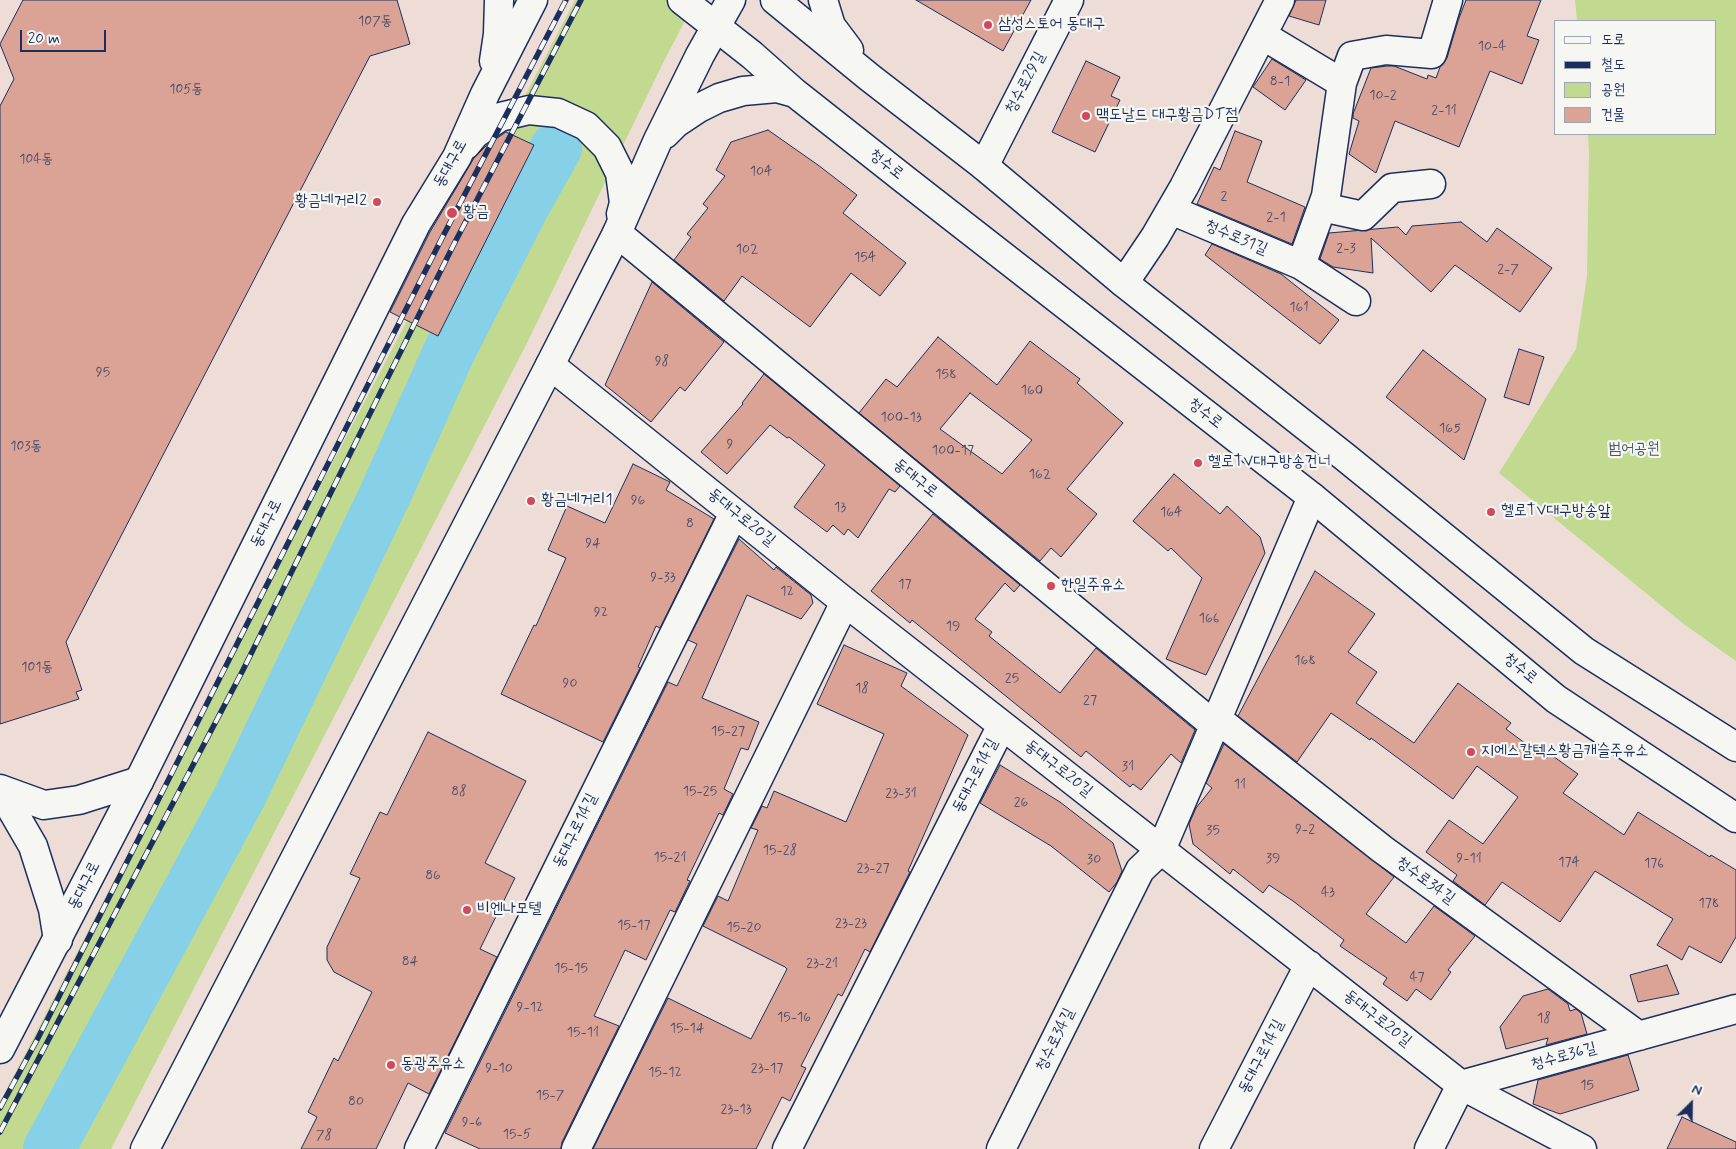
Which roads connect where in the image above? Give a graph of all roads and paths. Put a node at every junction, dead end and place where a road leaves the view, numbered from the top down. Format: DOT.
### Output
graph roads {
  1 [pos="499,0"];
  2 [pos="533,0"];
  3 [pos="682,0"];
  4 [pos="731,0"];
  5 [pos="775,0"];
  6 [pos="823,0"];
  7 [pos="1069,0"];
  8 [pos="1280,0"];
  9 [pos="1448,0"];
  10 [pos="716,26"];
  11 [pos="1262,35"];
  12 [pos="869,77"];
  13 [pos="1342,83"];
  14 [pos="795,93"];
  15 [pos="485,94"];
  16 [pos="658,140"];
  17 [pos="457,157"];
  18 [pos="984,166"];
  19 [pos="1430,184"];
  20 [pos="1322,207"];
  21 [pos="1171,210"];
  22 [pos="616,233"];
  23 [pos="1301,265"];
  24 [pos="1124,283"];
  25 [pos="1356,301"];
  26 [pos="550,365"];
  27 [pos="1312,497"];
  28 [pos="734,513"];
  29 [pos="845,602"];
  30 [pos="1215,722"];
  31 [pos="1002,725"];
  32 [pos="1736,747"];
  33 [pos="139,781"];
  34 [pos="0,789"];
  35 [pos="1736,818"];
  36 [pos="1161,850"];
  37 [pos="58,940"];
  38 [pos="1309,965"];
  39 [pos="1736,1008"];
  40 [pos="1639,1036"];
  41 [pos="0,1049"];
  42 [pos="1461,1084"];
  43 [pos="145,1149"];
  44 [pos="419,1149"];
  45 [pos="576,1149"];
  46 [pos="787,1149"];
  47 [pos="1001,1149"];
  48 [pos="1214,1149"];
  49 [pos="1429,1149"];
  50 [pos="1582,1149"];
  1 -- 15 [label="street"];
  2 -- 15 [label="street, 동대구로"];
  3 -- 10 [label="street, 청수로"];
  4 -- 10 [label="street"];
  5 -- 12 [label="street"];
  6 -- 12 [label="street"];
  7 -- 18 [label="street, 청수로29길"];
  8 -- 11 [label="street"];
  9 -- 13 [label="street"];
  10 -- 14 [label="street, 청수로"];
  10 -- 16 [label="street"];
  11 -- 13 [label="street"];
  11 -- 21 [label="street"];
  12 -- 18 [label="street"];
  13 -- 20 [label="street"];
  14 -- 16 [label="street"];
  14 -- 27 [label="street, 청수로"];
  15 -- 17 [label="street, 동대구로"];
  16 -- 22 [label="street"];
  17 -- 22 [label="street"];
  17 -- 33 [label="street, 동대구로"];
  18 -- 24 [label="street"];
  19 -- 20 [label="street"];
  20 -- 23 [label="street"];
  21 -- 23 [label="street, 청수로31길"];
  21 -- 24 [label="street"];
  22 -- 26 [label="street"];
  22 -- 30 [label="street, 동대구로"];
  23 -- 25 [label="street, 청수로31길"];
  24 -- 32 [label="street"];
  26 -- 28 [label="street, 동대구로20길"];
  26 -- 43 [label="street"];
  27 -- 30 [label="street, 청수로34길"];
  27 -- 35 [label="street, 청수로"];
  28 -- 29 [label="street, 동대구로20길"];
  28 -- 44 [label="street, 동대구로14길"];
  29 -- 31 [label="street, 동대구로20길"];
  29 -- 45 [label="street"];
  30 -- 36 [label="street, 청수로34길"];
  30 -- 40 [label="street, 청수로34길"];
  31 -- 36 [label="street, 동대구로20길"];
  31 -- 46 [label="street, 동대구로14길"];
  33 -- 34 [label="street"];
  33 -- 37 [label="street, 동대구로"];
  34 -- 37 [label="street"];
  36 -- 38 [label="street, 동대구로20길"];
  36 -- 47 [label="street, 청수로34길"];
  37 -- 41 [label="street, 동대구로"];
  38 -- 42 [label="street, 동대구로20길"];
  38 -- 48 [label="street, 동대구로14길"];
  39 -- 40 [label="street, 청수로36길"];
  40 -- 42 [label="street, 청수로36길"];
  42 -- 49 [label="street"];
  42 -- 50 [label="street, 동대구로20길"];
}
